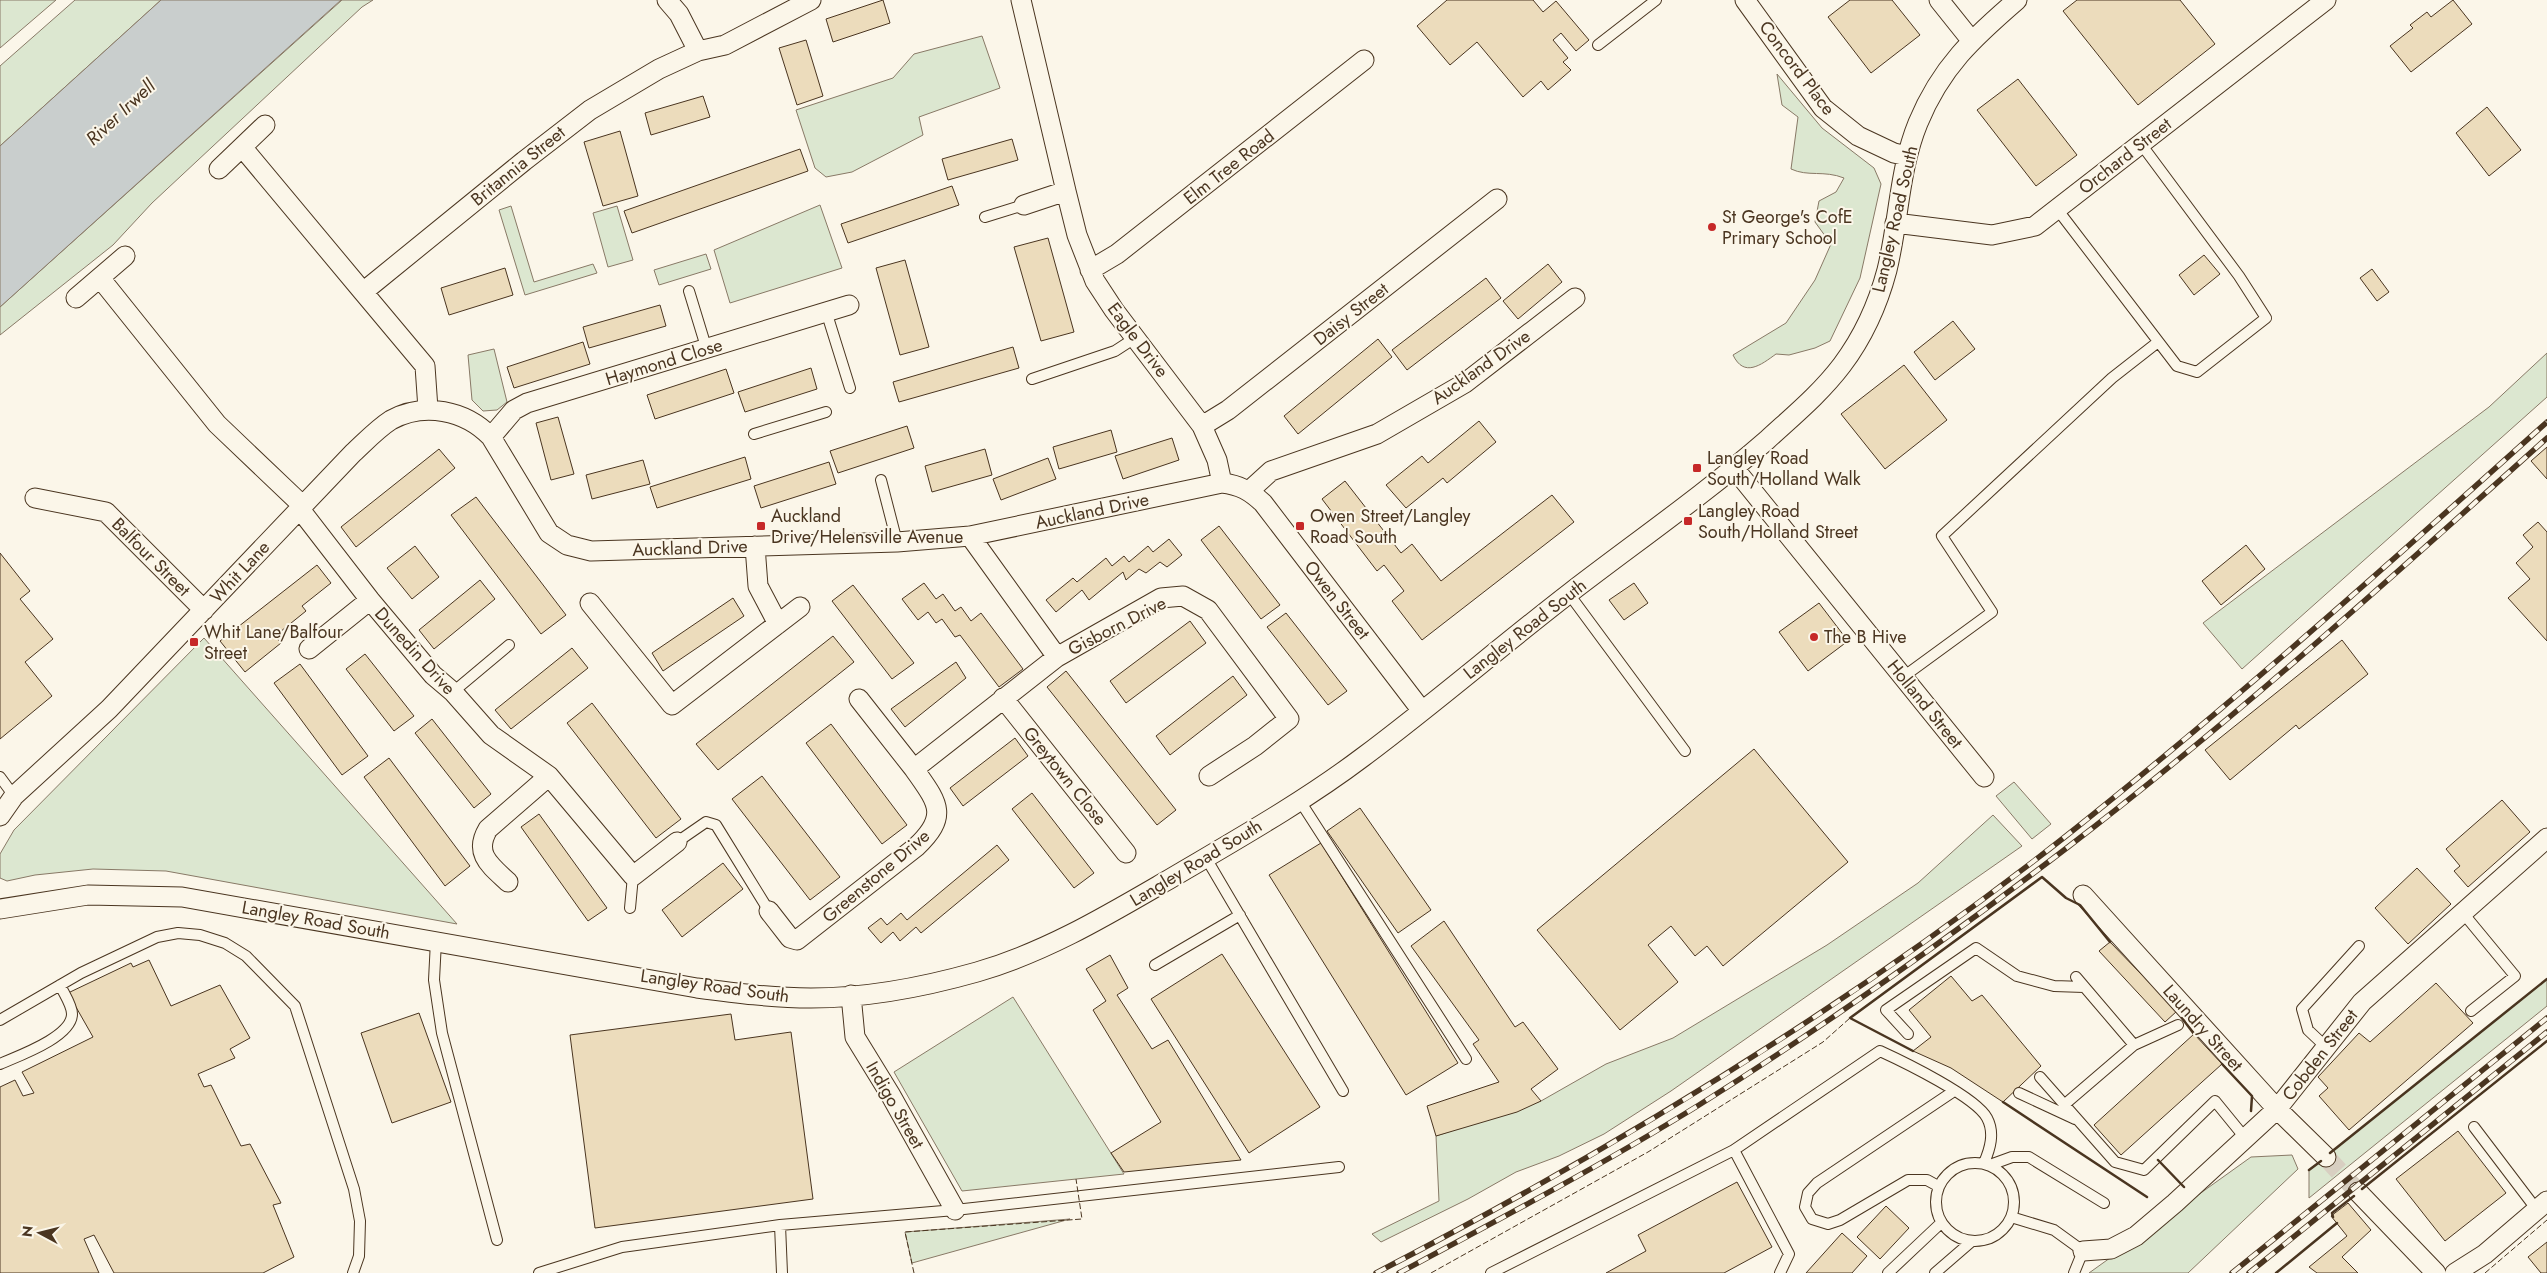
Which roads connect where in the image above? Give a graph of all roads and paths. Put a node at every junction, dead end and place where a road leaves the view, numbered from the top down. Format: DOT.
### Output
graph roads {
  1 [pos="667,0"];
  2 [pos="811,0"];
  3 [pos="1021,0"];
  4 [pos="1656,0"];
  5 [pos="1745,0"];
  6 [pos="1939,0"];
  7 [pos="2017,0"];
  8 [pos="2326,0"];
  9 [pos="1971,40"];
  10 [pos="1598,45"];
  11 [pos="698,51"];
  12 [pos="1364,60"];
  13 [pos="265,126"];
  14 [pos="2141,144"];
  15 [pos="242,147"];
  16 [pos="1908,156"];
  17 [pos="219,169"];
  18 [pos="1066,191"];
  19 [pos="1497,199"];
  20 [pos="1024,205"];
  21 [pos="2057,209"];
  22 [pos="985,217"];
  23 [pos="1895,223"];
  24 [pos="125,256"];
  25 [pos="1090,270"];
  26 [pos="100,278"];
  27 [pos="689,291"];
  28 [pos="364,292"];
  29 [pos="76,298"];
  30 [pos="1575,298"];
  31 [pos="849,304"];
  32 [pos="826,311"];
  33 [pos="1135,338"];
  34 [pos="2158,342"];
  35 [pos="707,350"];
  36 [pos="1032,379"];
  37 [pos="850,388"];
  38 [pos="428,409"];
  39 [pos="826,412"];
  40 [pos="1202,426"];
  41 [pos="754,434"];
  42 [pos="491,437"];
  43 [pos="1734,468"];
  44 [pos="881,480"];
  45 [pos="1222,483"];
  46 [pos="1250,491"];
  47 [pos="35,498"];
  48 [pos="301,506"];
  49 [pos="970,536"];
  50 [pos="897,542"];
  51 [pos="755,546"];
  52 [pos="1568,594"];
  53 [pos="370,600"];
  54 [pos="590,603"];
  55 [pos="800,607"];
  56 [pos="204,610"];
  57 [pos="778,624"];
  58 [pos="509,645"];
  59 [pos="309,649"];
  60 [pos="1057,657"];
  61 [pos="1903,677"];
  62 [pos="453,692"];
  63 [pos="1003,698"];
  64 [pos="859,699"];
  65 [pos="1422,710"];
  66 [pos="1686,751"];
  67 [pos="914,769"];
  68 [pos="549,776"];
  69 [pos="1209,776"];
  70 [pos="0,777"];
  71 [pos="1984,777"];
  72 [pos="14,796"];
  73 [pos="1300,801"];
  74 [pos="0,816"];
  75 [pos="2547,838"];
  76 [pos="677,842"];
  77 [pos="1126,853"];
  78 [pos="1206,858"];
  79 [pos="633,876"];
  80 [pos="508,882"];
  81 [pos="2084,896"];
  82 [pos="630,908"];
  83 [pos="0,909"];
  84 [pos="770,911"];
  85 [pos="2463,913"];
  86 [pos="1240,915"];
  87 [pos="436,941"];
  88 [pos="2360,946"];
  89 [pos="1155,965"];
  90 [pos="2076,977"];
  91 [pos="60,985"];
  92 [pos="2084,987"];
  93 [pos="851,995"];
  94 [pos="2471,1011"];
  95 [pos="0,1020"];
  96 [pos="2178,1025"];
  97 [pos="1908,1034"];
  98 [pos="2134,1045"];
  99 [pos="2327,1048"];
  100 [pos="1466,1059"];
  101 [pos="0,1064"];
  102 [pos="2040,1077"];
  103 [pos="1344,1091"];
  104 [pos="1954,1091"];
  105 [pos="2018,1094"];
  106 [pos="2064,1105"];
  107 [pos="2277,1110"];
  108 [pos="2078,1120"];
  109 [pos="2474,1127"];
  110 [pos="2246,1139"];
  111 [pos="1734,1150"];
  112 [pos="2326,1157"];
  113 [pos="1987,1164"];
  114 [pos="1339,1167"];
  115 [pos="1938,1186"];
  116 [pos="2358,1192"];
  117 [pos="2104,1203"];
  118 [pos="2542,1206"];
  119 [pos="955,1210"];
  120 [pos="2011,1217"];
  121 [pos="1941,1223"];
  122 [pos="780,1225"];
  123 [pos="497,1240"];
  124 [pos="1972,1241"];
  125 [pos="2083,1251"];
  126 [pos="353,1273"];
  127 [pos="539,1273"];
  128 [pos="782,1273"];
  129 [pos="1492,1273"];
  130 [pos="1780,1273"];
  131 [pos="1888,1273"];
  132 [pos="1935,1273"];
  133 [pos="2074,1273"];
  134 [pos="2436,1273"];
  135 [pos="2455,1273"];
  1 -- 11 [label="street"];
  2 -- 11 [label="street, Britannia Street"];
  3 -- 18 [label="street, Eagle Drive"];
  4 -- 10 [label="lane"];
  5 -- 16 [label="street, Concord Place"];
  6 -- 9 [label="street"];
  7 -- 9 [label="street, Langley Road South"];
  8 -- 14 [label="street, Orchard Street"];
  9 -- 16 [label="street, Langley Road South"];
  11 -- 28 [label="street, Britannia Street"];
  12 -- 25 [label="street, Elm Tree Road"];
  13 -- 15 [label="street"];
  14 -- 21 [label="street, Orchard Street"];
  14 -- 34 [label="lane"];
  15 -- 17 [label="street"];
  15 -- 28 [label="street"];
  16 -- 23 [label="street, Langley Road South"];
  18 -- 20 [label="street"];
  18 -- 25 [label="street, Eagle Drive"];
  19 -- 40 [label="street, Daisy Street"];
  20 -- 22 [label="lane"];
  21 -- 23 [label="street, Orchard Street"];
  21 -- 34 [label="lane"];
  23 -- 43 [label="street, Langley Road South"];
  24 -- 26 [label="street"];
  25 -- 33 [label="street, Eagle Drive"];
  26 -- 29 [label="street"];
  26 -- 48 [label="street, Dunedin Drive"];
  27 -- 35 [label="lane"];
  28 -- 38 [label="street"];
  30 -- 46 [label="street, Auckland Drive"];
  31 -- 32 [label="street, Haymond Close"];
  32 -- 35 [label="street, Haymond Close"];
  32 -- 37 [label="lane"];
  33 -- 36 [label="lane"];
  33 -- 40 [label="street, Eagle Drive"];
  34 -- 61 [label="lane"];
  35 -- 42 [label="street, Haymond Close"];
  38 -- 42 [label="street, Auckland Drive"];
  38 -- 48 [label="street, Whit Lane"];
  39 -- 41 [label="lane"];
  40 -- 45 [label="street, Eagle Drive"];
  42 -- 51 [label="street, Auckland Drive"];
  43 -- 52 [label="street, Langley Road South"];
  43 -- 61 [label="street, Holland Street"];
  44 -- 50 [label="lane"];
  45 -- 46 [label="street, Owen Street"];
  45 -- 49 [label="street, Auckland Drive"];
  46 -- 65 [label="street, Owen Street"];
  47 -- 56 [label="street, Balfour Street"];
  48 -- 53 [label="street, Dunedin Drive"];
  48 -- 56 [label="street, Whit Lane"];
  49 -- 50 [label="street, Auckland Drive"];
  49 -- 60 [label="street, Gisborn Drive"];
  50 -- 51 [label="street, Auckland Drive"];
  51 -- 57 [label="street"];
  52 -- 65 [label="street, Langley Road South"];
  52 -- 66 [label="lane"];
  53 -- 59 [label="street"];
  53 -- 62 [label="street, Dunedin Drive"];
  54 -- 57 [label="street"];
  55 -- 57 [label="street"];
  56 -- 72 [label="street, Whit Lane"];
  58 -- 62 [label="lane"];
  60 -- 63 [label="street"];
  60 -- 69 [label="street, Gisborn Drive"];
  61 -- 71 [label="street, Holland Street"];
  62 -- 68 [label="street, Dunedin Drive"];
  63 -- 67 [label="street"];
  63 -- 77 [label="street, Greytown Close"];
  64 -- 67 [label="street"];
  65 -- 73 [label="street, Langley Road South"];
  67 -- 84 [label="street, Greenstone Drive"];
  68 -- 79 [label="street, Dunedin Drive"];
  68 -- 80 [label="street"];
  70 -- 72 [label="lane"];
  72 -- 74 [label="street, Whit Lane"];
  73 -- 78 [label="street, Langley Road South"];
  73 -- 100 [label="lane"];
  75 -- 85 [label="street, Cobden Street"];
  76 -- 79 [label="street"];
  76 -- 84 [label="lane"];
  78 -- 86 [label="lane"];
  78 -- 93 [label="street, Langley Road South"];
  79 -- 82 [label="lane"];
  81 -- 107 [label="street, Laundry Street"];
  83 -- 87 [label="street, Langley Road South"];
  85 -- 94 [label="lane"];
  85 -- 99 [label="street, Cobden Street"];
  86 -- 89 [label="lane"];
  86 -- 103 [label="lane"];
  87 -- 93 [label="street, Langley Road South"];
  87 -- 123 [label="lane"];
  88 -- 99 [label="lane"];
  90 -- 92 [label="lane"];
  91 -- 95 [label="lane"];
  91 -- 101 [label="lane"];
  91 -- 126 [label="lane"];
  92 -- 97 [label="lane"];
  92 -- 98 [label="lane"];
  93 -- 119 [label="street, Indigo Street"];
  96 -- 98 [label="lane"];
  98 -- 106 [label="lane"];
  99 -- 107 [label="street, Cobden Street"];
  102 -- 106 [label="lane"];
  104 -- 111 [label="lane"];
  104 -- 113 [label="lane"];
  104 -- 115 [label="lane"];
  105 -- 108 [label="lane"];
  106 -- 108 [label="lane"];
  107 -- 110 [label="street, Cobden Street"];
  107 -- 112 [label="street, Laundry Street"];
  108 -- 110 [label="lane"];
  109 -- 118 [label="lane"];
  110 -- 125 [label="street, Cobden Street"];
  111 -- 129 [label="lane"];
  111 -- 130 [label="lane"];
  113 -- 115 [label="lane"];
  113 -- 117 [label="lane"];
  113 -- 120 [label="lane"];
  114 -- 119 [label="lane"];
  115 -- 121 [label="lane"];
  116 -- 134 [label="street"];
  118 -- 135 [label="street"];
  119 -- 122 [label="lane"];
  120 -- 124 [label="lane"];
  120 -- 125 [label="lane"];
  121 -- 124 [label="lane"];
  121 -- 131 [label="lane"];
  122 -- 127 [label="lane"];
  122 -- 128 [label="lane"];
  124 -- 132 [label="lane"];
  125 -- 133 [label="lane"];
}
